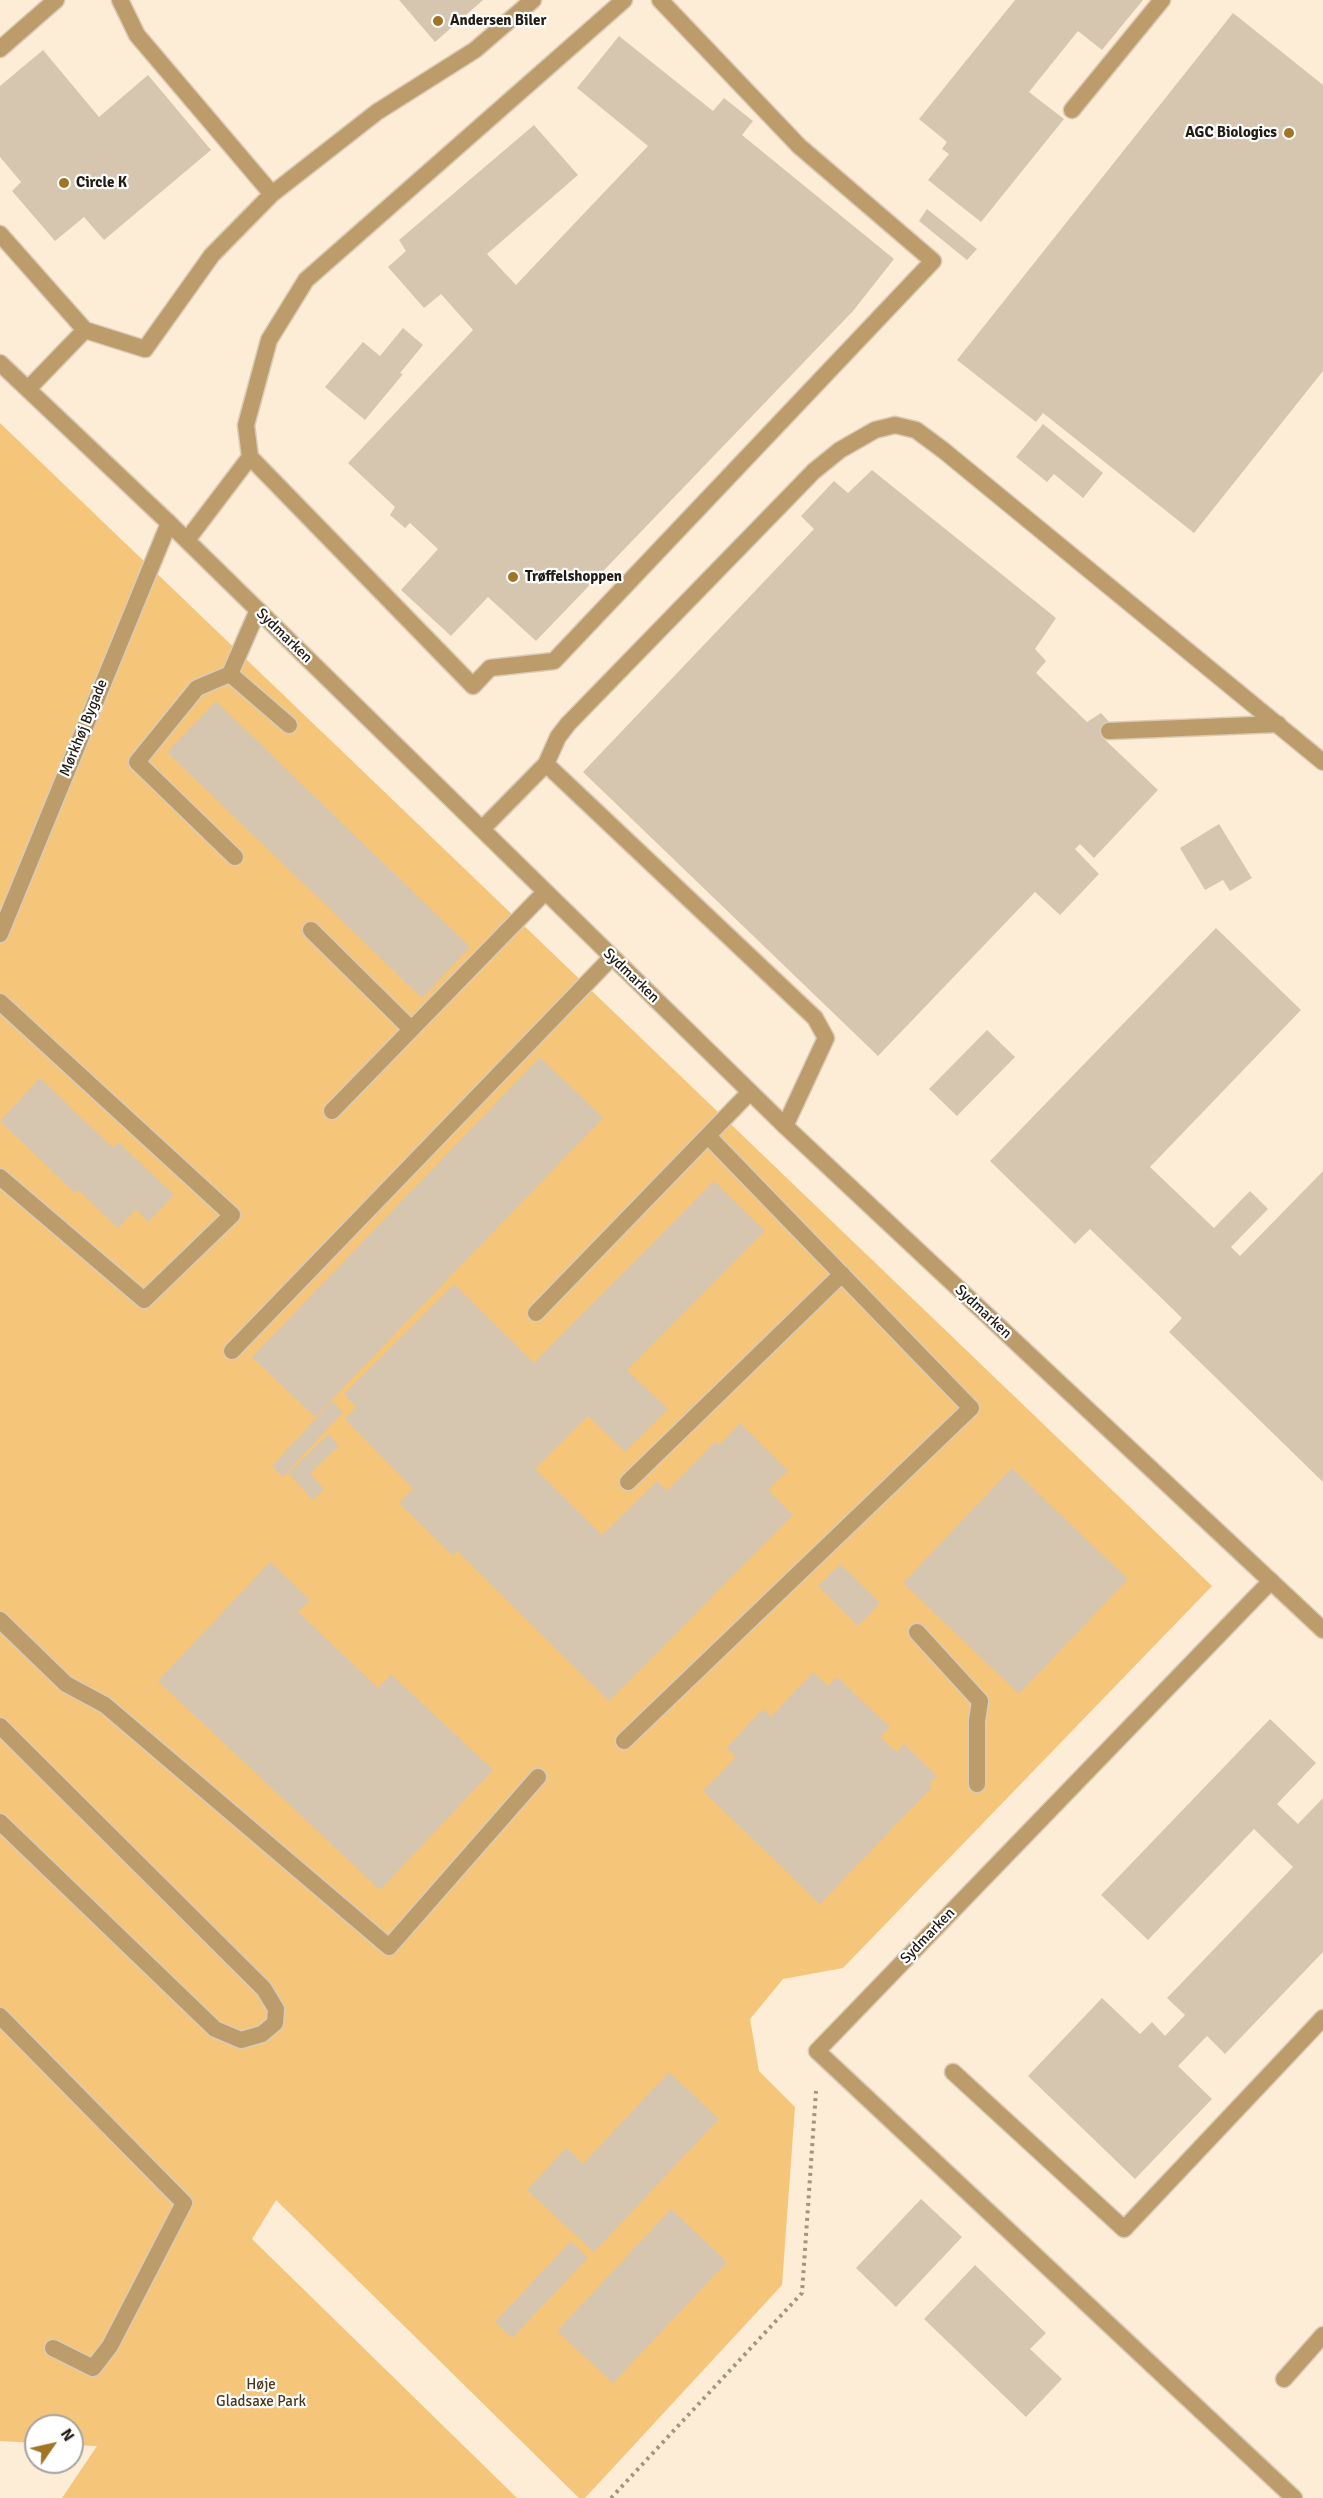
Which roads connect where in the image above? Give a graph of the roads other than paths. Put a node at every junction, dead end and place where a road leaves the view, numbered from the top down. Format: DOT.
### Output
graph roads {
  1 [pos="56,0"];
  2 [pos="120,0"];
  3 [pos="533,0"];
  4 [pos="624,0"];
  5 [pos="660,0"];
  6 [pos="1162,0"];
  7 [pos="0,49"];
  8 [pos="1072,110"];
  9 [pos="272,194"];
  10 [pos="0,234"];
  11 [pos="85,330"];
  12 [pos="0,363"];
  13 [pos="28,389"];
  14 [pos="250,457"];
  15 [pos="169,523"];
  16 [pos="187,540"];
  17 [pos="258,610"];
  18 [pos="230,674"];
  19 [pos="1278,724"];
  20 [pos="289,725"];
  21 [pos="1109,731"];
  22 [pos="1321,754"];
  23 [pos="546,764"];
  24 [pos="482,829"];
  25 [pos="235,857"];
  26 [pos="545,892"];
  27 [pos="311,930"];
  28 [pos="0,934"];
  29 [pos="612,957"];
  30 [pos="0,1002"];
  31 [pos="411,1029"];
  32 [pos="750,1092"];
  33 [pos="332,1111"];
  34 [pos="785,1126"];
  35 [pos="708,1136"];
  36 [pos="0,1177"];
  37 [pos="842,1274"];
  38 [pos="536,1313"];
  39 [pos="232,1351"];
  40 [pos="628,1482"];
  41 [pos="1271,1581"];
  42 [pos="0,1620"];
  43 [pos="1323,1630"];
  44 [pos="917,1632"];
  45 [pos="0,1726"];
  46 [pos="624,1741"];
  47 [pos="538,1777"];
  48 [pos="977,1784"];
  49 [pos="0,1822"];
  50 [pos="0,2016"];
  51 [pos="1323,2019"];
  52 [pos="953,2072"];
  53 [pos="1323,2335"];
  54 [pos="53,2348"];
  55 [pos="1284,2379"];
  56 [pos="1294,2498"];
  1 -- 7 [label="street"];
  2 -- 9 [label="street"];
  3 -- 9 [label="street"];
  4 -- 14 [label="street"];
  5 -- 14 [label="street"];
  6 -- 8 [label="street"];
  9 -- 11 [label="street"];
  10 -- 11 [label="street"];
  11 -- 13 [label="street"];
  12 -- 13 [label="street, Sydmarken"];
  13 -- 15 [label="street, Sydmarken"];
  14 -- 16 [label="street"];
  15 -- 16 [label="street, Sydmarken"];
  15 -- 28 [label="street, Mørkhøj Bygade"];
  16 -- 17 [label="street, Sydmarken"];
  17 -- 18 [label="street"];
  17 -- 24 [label="street, Sydmarken"];
  18 -- 20 [label="street"];
  18 -- 25 [label="street"];
  19 -- 21 [label="street"];
  19 -- 22 [label="street"];
  19 -- 23 [label="street"];
  23 -- 24 [label="street"];
  23 -- 34 [label="street"];
  24 -- 26 [label="street, Sydmarken"];
  26 -- 29 [label="street, Sydmarken"];
  26 -- 31 [label="street"];
  27 -- 31 [label="street"];
  29 -- 32 [label="street, Sydmarken"];
  29 -- 39 [label="street"];
  30 -- 36 [label="street"];
  31 -- 33 [label="street"];
  32 -- 34 [label="street, Sydmarken"];
  32 -- 35 [label="street"];
  34 -- 41 [label="street, Sydmarken"];
  35 -- 37 [label="street"];
  35 -- 38 [label="street"];
  37 -- 40 [label="street"];
  37 -- 46 [label="street"];
  41 -- 43 [label="street, Sydmarken"];
  41 -- 56 [label="street, Sydmarken"];
  42 -- 47 [label="street"];
  44 -- 48 [label="street"];
  45 -- 49 [label="street"];
  50 -- 54 [label="street"];
  51 -- 52 [label="street"];
  53 -- 55 [label="street"];
}
